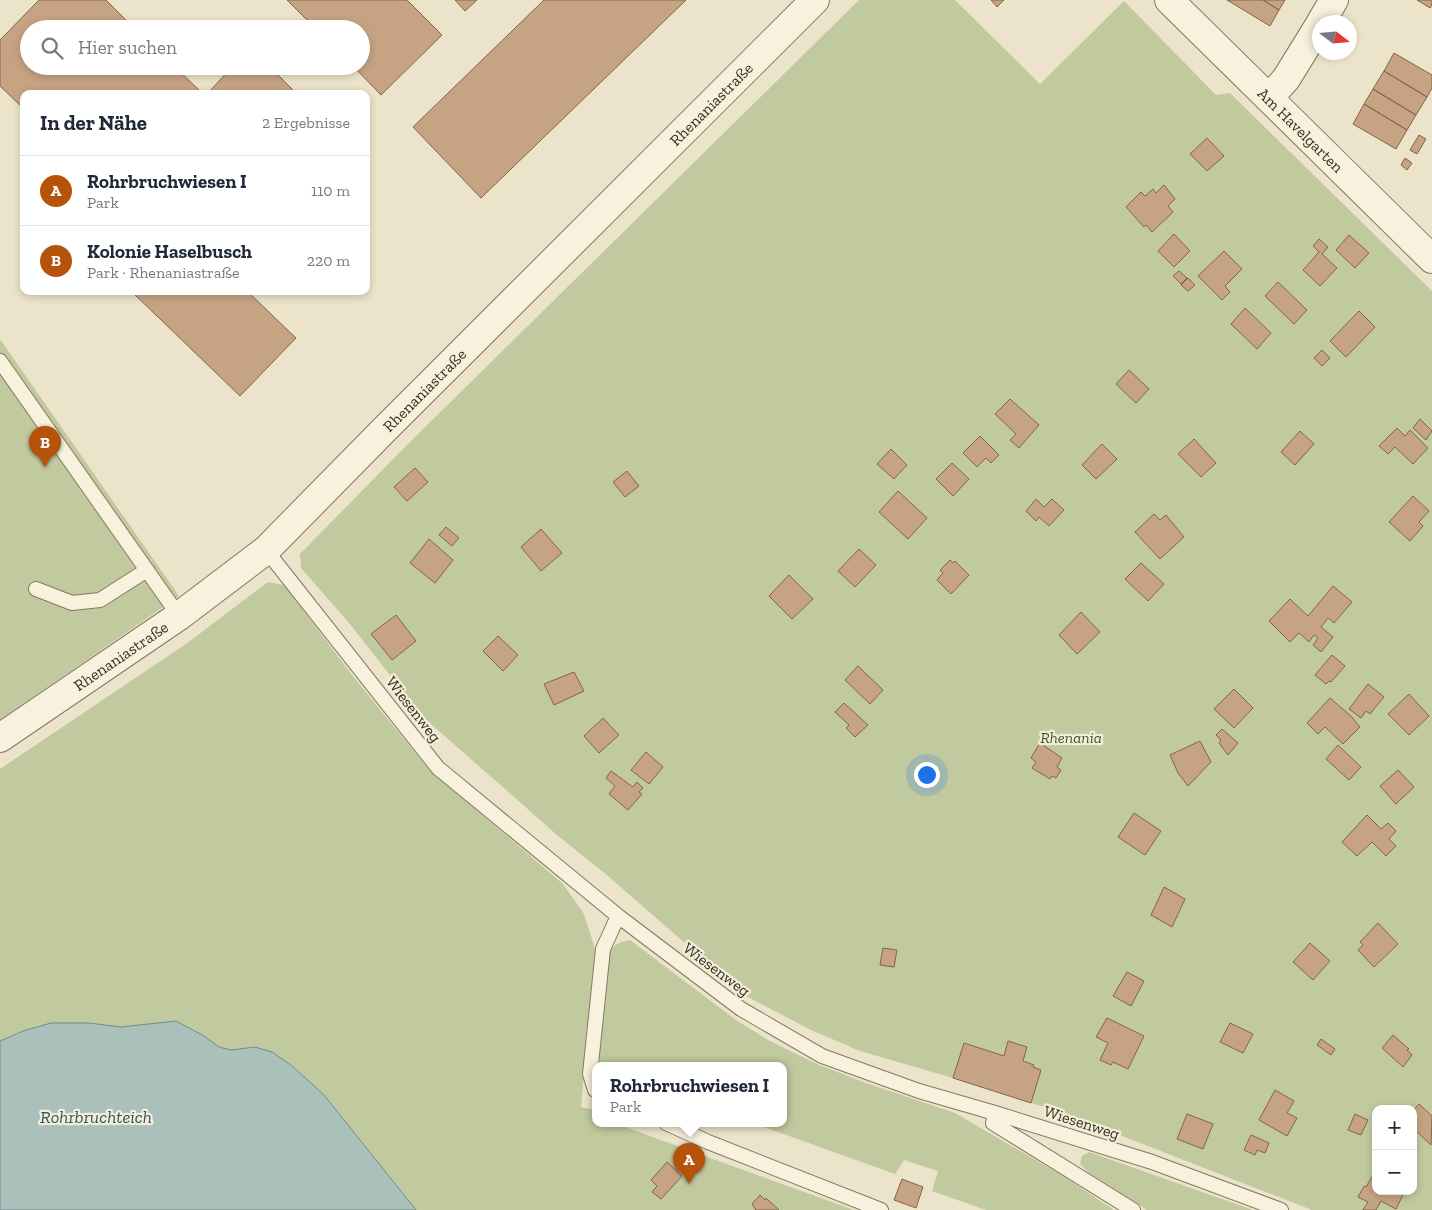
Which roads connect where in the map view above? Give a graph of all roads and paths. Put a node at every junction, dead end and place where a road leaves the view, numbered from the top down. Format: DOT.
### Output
graph roads {
  1 [pos="815,0"];
  2 [pos="1169,0"];
  3 [pos="1334,0"];
  4 [pos="1325,15"];
  5 [pos="1312,36"];
  6 [pos="1268,98"];
  7 [pos="1432,258"];
  8 [pos="0,361"];
  9 [pos="266,550"];
  10 [pos="147,570"];
  11 [pos="36,588"];
  12 [pos="179,616"];
  13 [pos="0,738"];
  14 [pos="618,916"];
  15 [pos="592,1080"];
  16 [pos="995,1113"];
  17 [pos="675,1127"];
  18 [pos="881,1210"];
  19 [pos="1133,1210"];
  20 [pos="1281,1210"];
  1 -- 9 [label="street, Rhenaniastraße"];
  2 -- 6 [label="street, Am Havelgarten"];
  3 -- 4 [label="street"];
  5 -- 6 [label="street"];
  6 -- 7 [label="street, Am Havelgarten"];
  8 -- 10 [label="lane"];
  9 -- 12 [label="street, Rhenaniastraße"];
  9 -- 14 [label="lane, Wiesenweg"];
  10 -- 11 [label="lane"];
  10 -- 12 [label="lane"];
  12 -- 13 [label="street, Rhenaniastraße"];
  14 -- 15 [label="lane"];
  14 -- 16 [label="lane, Wiesenweg"];
  16 -- 19 [label="lane"];
  16 -- 20 [label="lane, Wiesenweg"];
  17 -- 18 [label="lane"];
}
